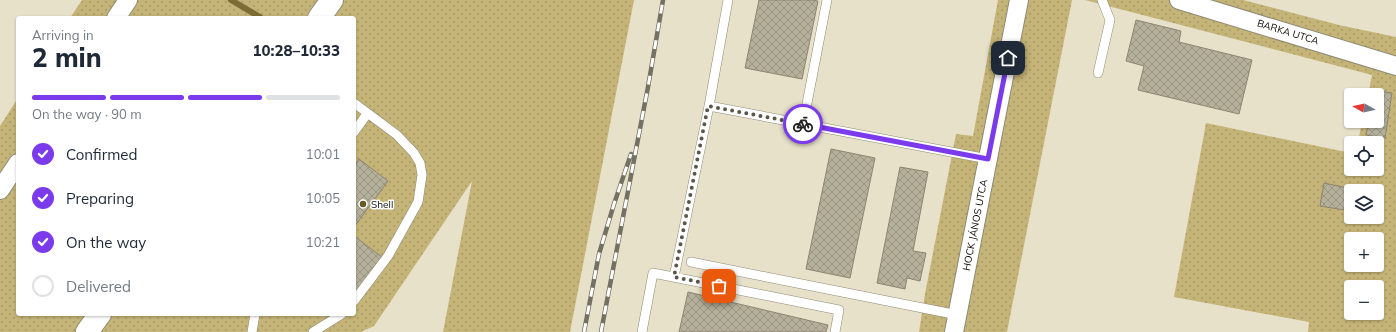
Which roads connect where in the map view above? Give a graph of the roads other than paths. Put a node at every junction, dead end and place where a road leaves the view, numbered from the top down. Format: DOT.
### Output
graph roads {
  1 [pos="128,0"];
  2 [pos="332,0"];
  3 [pos="728,0"];
  4 [pos="827,0"];
  5 [pos="1019,0"];
  6 [pos="1102,0"];
  7 [pos="1179,0"];
  8 [pos="117,16"];
  9 [pos="320,16"];
  10 [pos="1396,66"];
  11 [pos="1098,73"];
  12 [pos="356,105"];
  13 [pos="708,106"];
  14 [pos="367,114"];
  15 [pos="803,124"];
  16 [pos="356,129"];
  17 [pos="988,159"];
  18 [pos="16,166"];
  19 [pos="0,190"];
  20 [pos="691,262"];
  21 [pos="674,277"];
  22 [pos="356,298"];
  23 [pos="99,316"];
  24 [pos="255,316"];
  25 [pos="339,316"];
  26 [pos="956,323"];
  27 [pos="87,332"];
  28 [pos="252,332"];
  29 [pos="312,332"];
  30 [pos="642,332"];
  31 [pos="835,332"];
  1 -- 8 [label="street"];
  2 -- 9 [label="main road"];
  3 -- 13 [label="lane"];
  4 -- 15 [label="lane"];
  5 -- 17 [label="street, HOCK JÁNOS UTCA"];
  6 -- 11 [label="lane"];
  7 -- 10 [label="street, BARKA UTCA"];
  12 -- 14 [label="lane"];
  13 -- 15 [label="lane"];
  13 -- 21 [label="lane"];
  14 -- 16 [label="lane"];
  14 -- 22 [label="lane"];
  15 -- 17 [label="lane"];
  17 -- 26 [label="street, HOCK JÁNOS UTCA"];
  18 -- 19 [label="street"];
  20 -- 26 [label="lane"];
  21 -- 30 [label="lane"];
  21 -- 31 [label="lane"];
  23 -- 27 [label="main road"];
  24 -- 28 [label="lane"];
  25 -- 29 [label="lane"];
}
